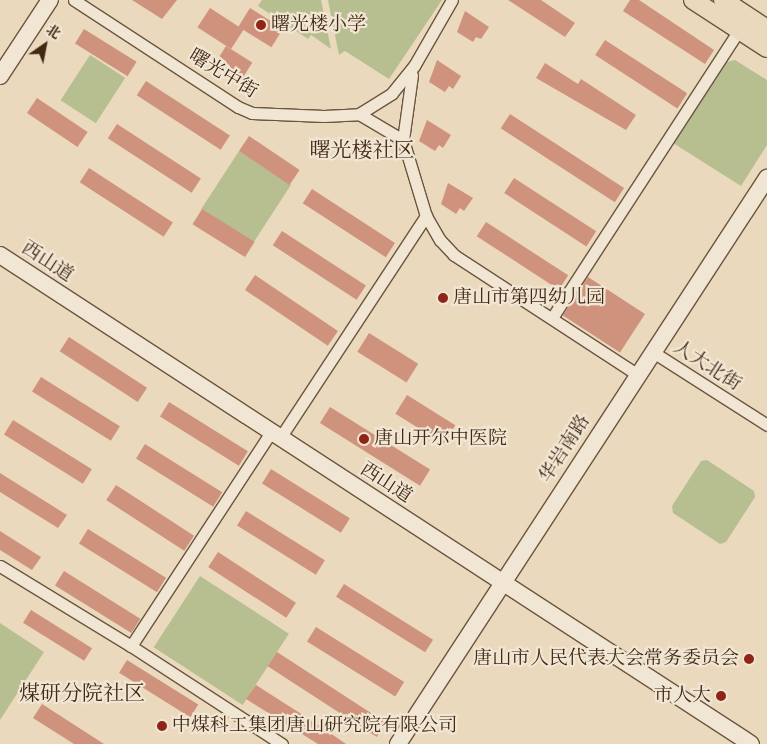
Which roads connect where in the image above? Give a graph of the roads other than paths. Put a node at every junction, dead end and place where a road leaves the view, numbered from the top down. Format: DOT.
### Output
graph roads {
  1 [pos="50,0"];
  2 [pos="74,0"];
  3 [pos="452,0"];
  4 [pos="693,0"];
  5 [pos="723,0"];
  6 [pos="767,29"];
  7 [pos="739,30"];
  8 [pos="767,48"];
  9 [pos="414,66"];
  10 [pos="0,76"];
  11 [pos="359,114"];
  12 [pos="403,140"];
  13 [pos="767,178"];
  14 [pos="426,216"];
  15 [pos="0,255"];
  16 [pos="552,318"];
  17 [pos="653,352"];
  18 [pos="638,375"];
  19 [pos="767,425"];
  20 [pos="276,435"];
  21 [pos="0,566"];
  22 [pos="502,582"];
  23 [pos="131,646"];
  24 [pos="282,744"];
  25 [pos="398,744"];
  26 [pos="752,744"];
  1 -- 10 [label="street"];
  2 -- 11 [label="street, 曙光中街"];
  3 -- 9 [label="street"];
  4 -- 7 [label="main road"];
  5 -- 6 [label="main road"];
  7 -- 8 [label="main road"];
  7 -- 16 [label="street"];
  9 -- 11 [label="street"];
  9 -- 12 [label="street"];
  11 -- 12 [label="street"];
  12 -- 14 [label="street"];
  13 -- 17 [label="street, 华岩南路"];
  14 -- 16 [label="street"];
  14 -- 20 [label="street"];
  15 -- 20 [label="street, 西山道"];
  16 -- 18 [label="street"];
  17 -- 18 [label="street, 华岩南路"];
  17 -- 19 [label="street, 人大北街"];
  18 -- 22 [label="street, 华岩南路"];
  20 -- 22 [label="street, 西山道"];
  20 -- 23 [label="street"];
  21 -- 23 [label="street"];
  22 -- 25 [label="street, 华岩南路"];
  22 -- 26 [label="street, 西山道"];
  23 -- 24 [label="street"];
}
